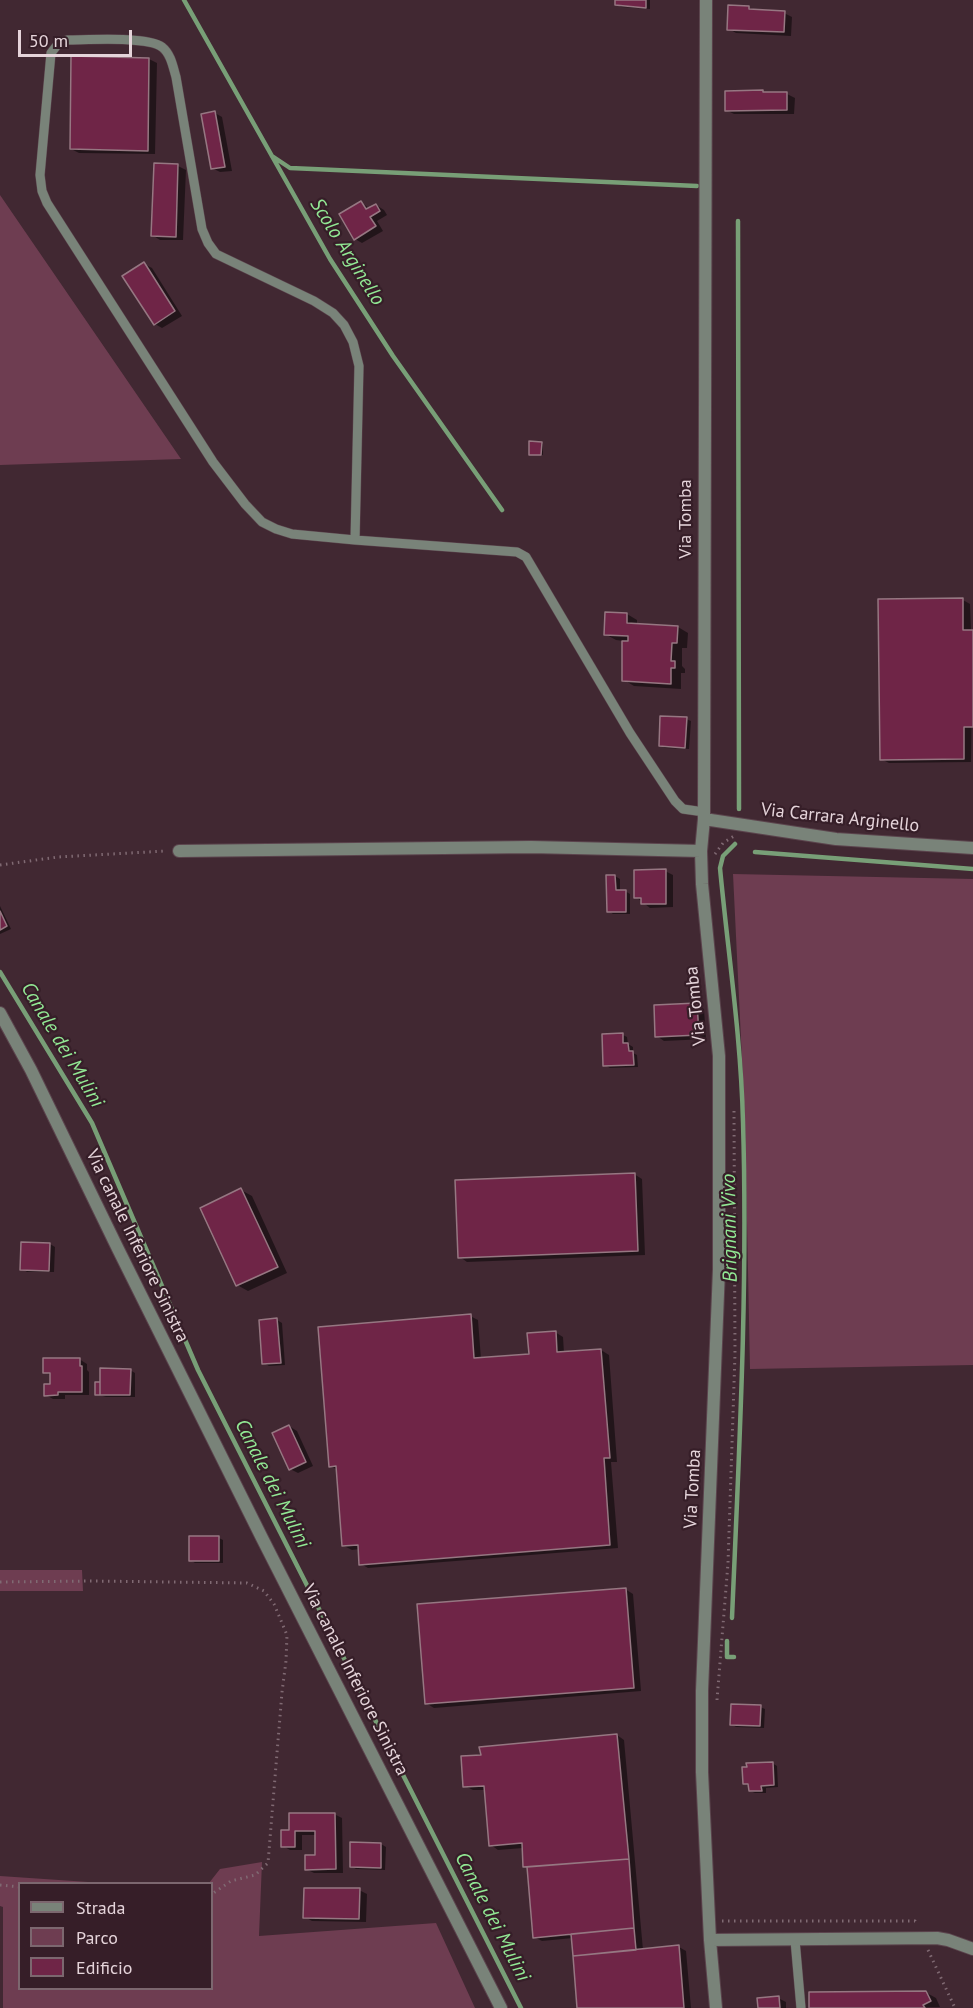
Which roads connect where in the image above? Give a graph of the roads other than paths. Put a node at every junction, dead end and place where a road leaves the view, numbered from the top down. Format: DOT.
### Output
graph roads {
  1 [pos="706,0"];
  2 [pos="355,540"];
  3 [pos="704,816"];
  4 [pos="973,848"];
  5 [pos="179,851"];
  6 [pos="701,851"];
  7 [pos="0,1013"];
  8 [pos="710,1940"];
  9 [pos="795,1940"];
  10 [pos="973,1949"];
  11 [pos="501,2008"];
  12 [pos="716,2008"];
  13 [pos="801,2008"];
  1 -- 3 [label="street, Via Tomba"];
  2 -- 2 [label="lane"];
  2 -- 3 [label="lane"];
  3 -- 4 [label="street, Via Carrara Arginello"];
  3 -- 6 [label="street, Via Tomba"];
  5 -- 6 [label="street"];
  6 -- 8 [label="street, Via Tomba"];
  7 -- 11 [label="street, Via canale Inferiore Sinistra"];
  8 -- 9 [label="street"];
  8 -- 12 [label="street, Via Tomba"];
  9 -- 10 [label="street"];
  9 -- 13 [label="lane"];
}
